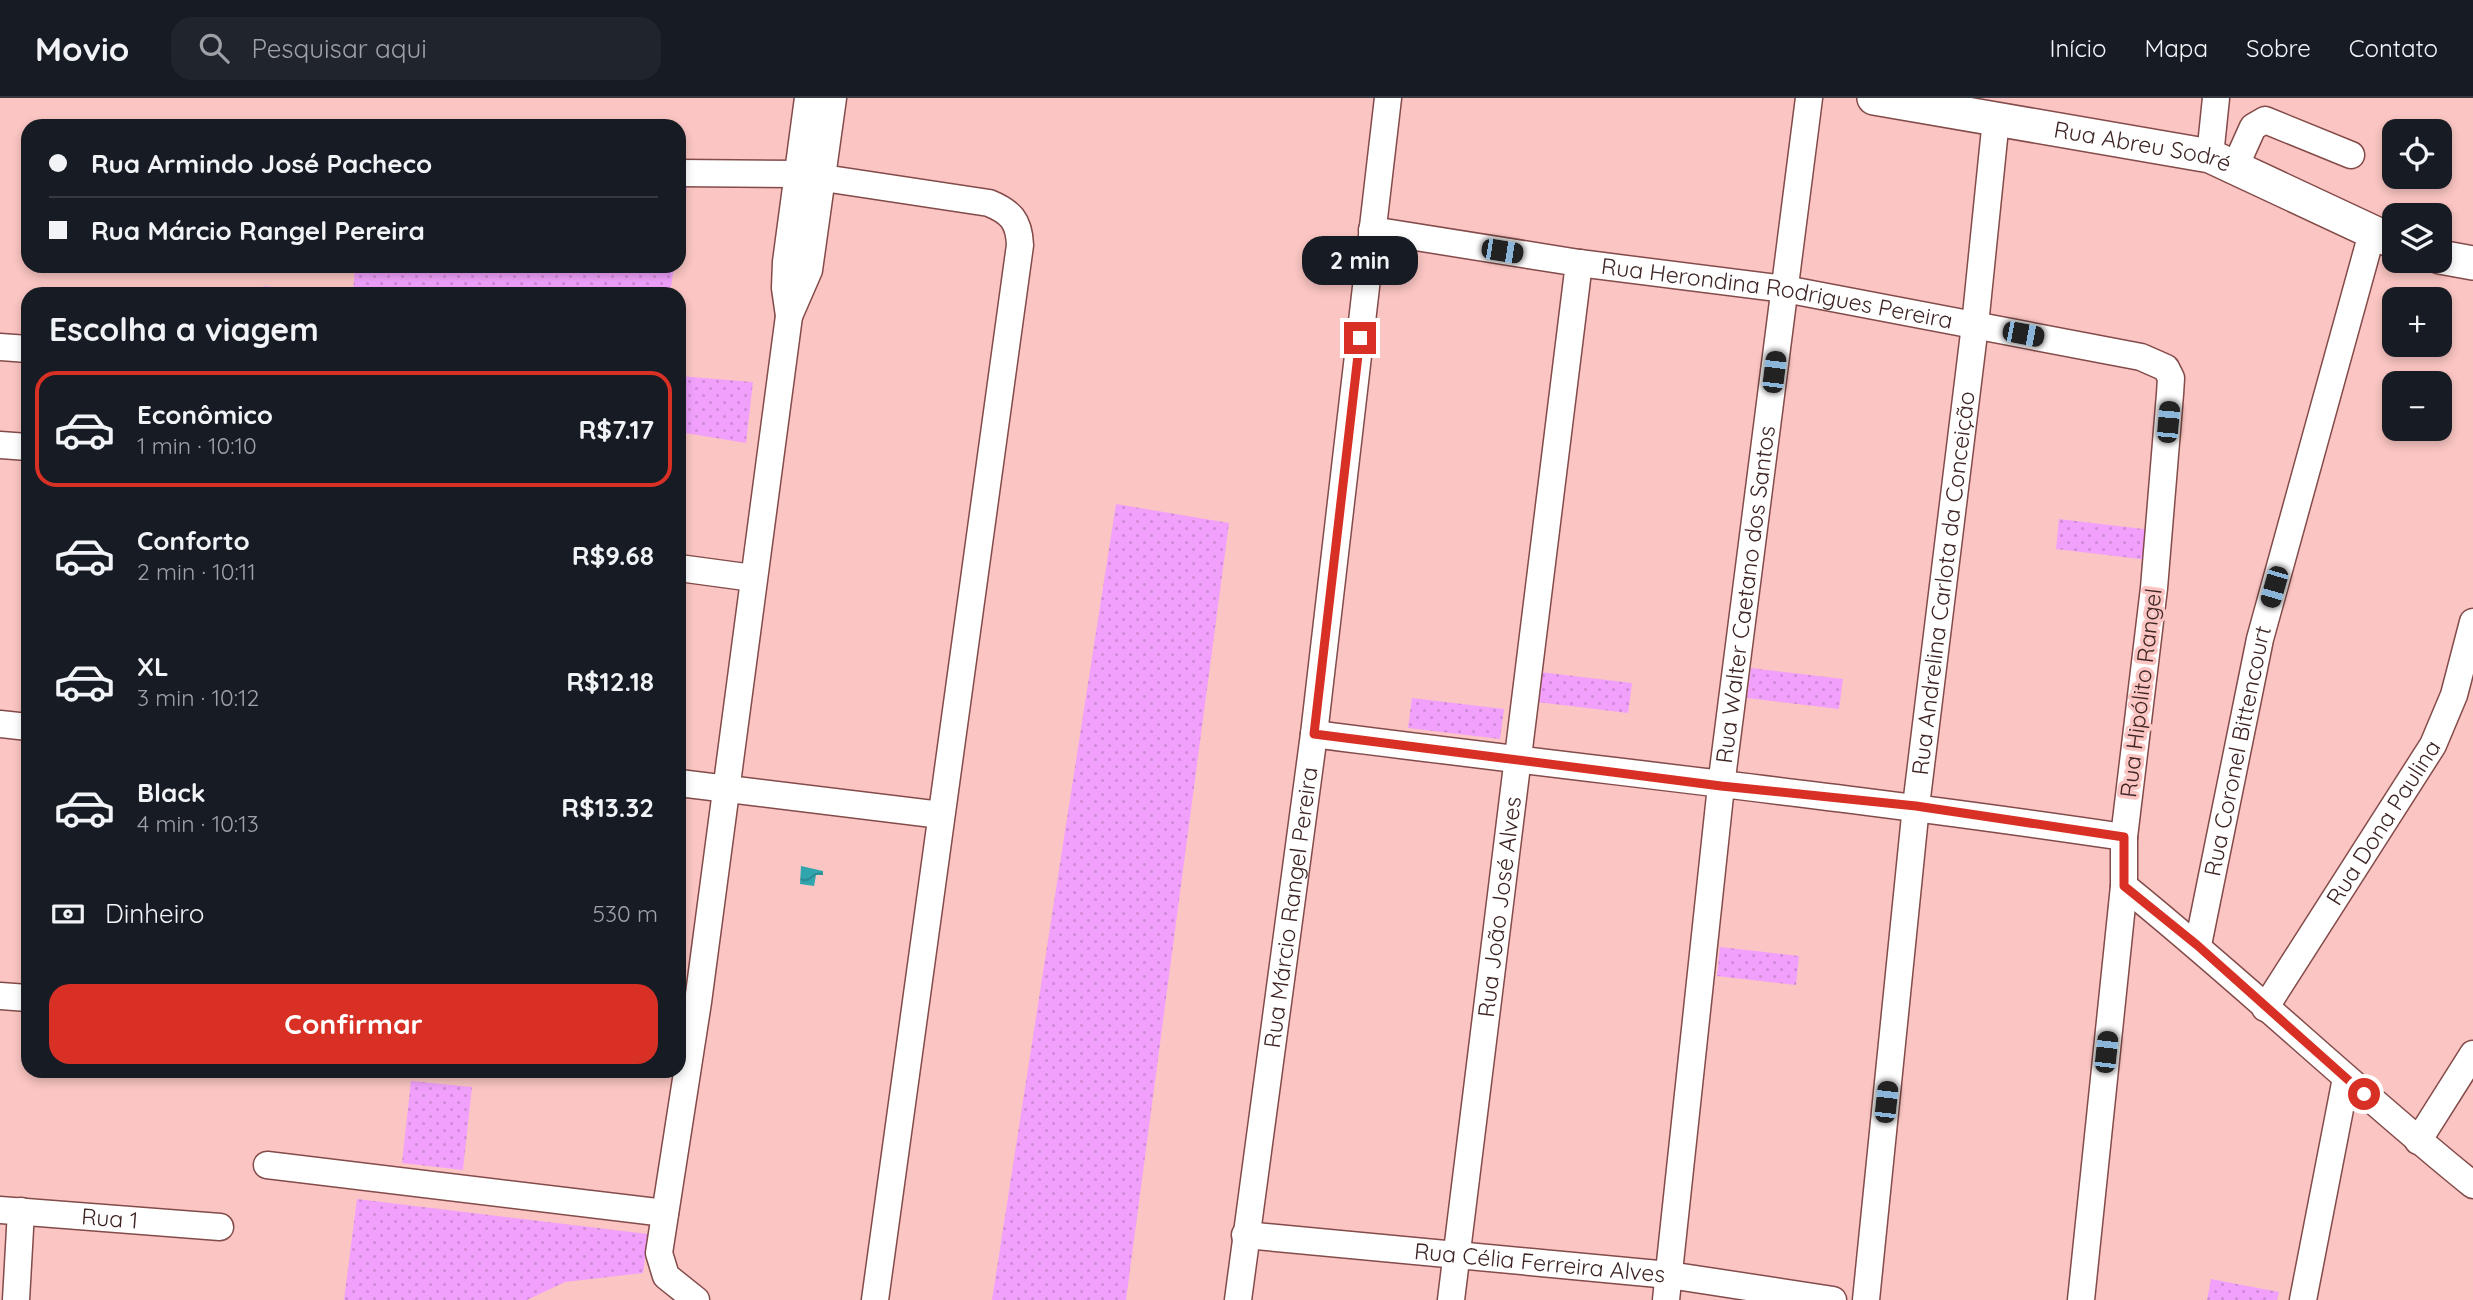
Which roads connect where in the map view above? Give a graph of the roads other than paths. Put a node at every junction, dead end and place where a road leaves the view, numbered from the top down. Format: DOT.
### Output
graph roads {
  1 [pos="808,98"];
  2 [pos="833,98"];
  3 [pos="1388,98"];
  4 [pos="1809,98"];
  5 [pos="1874,98"];
  6 [pos="2216,98"];
  7 [pos="1996,119"];
  8 [pos="2351,156"];
  9 [pos="2222,162"];
  10 [pos="686,173"];
  11 [pos="810,176"];
  12 [pos="1373,230"];
  13 [pos="2382,238"];
  14 [pos="2382,241"];
  15 [pos="2452,259"];
  16 [pos="1579,263"];
  17 [pos="2473,263"];
  18 [pos="1784,289"];
  19 [pos="1975,325"];
  20 [pos="0,346"];
  21 [pos="21,348"];
  22 [pos="2171,378"];
  23 [pos="0,445"];
  24 [pos="21,446"];
  25 [pos="686,569"];
  26 [pos="753,578"];
  27 [pos="2473,621"];
  28 [pos="0,724"];
  29 [pos="21,726"];
  30 [pos="1314,734"];
  31 [pos="1519,760"];
  32 [pos="686,784"];
  33 [pos="1721,786"];
  34 [pos="726,790"];
  35 [pos="1916,806"];
  36 [pos="941,816"];
  37 [pos="2124,837"];
  38 [pos="2124,886"];
  39 [pos="2197,945"];
  40 [pos="0,996"];
  41 [pos="21,998"];
  42 [pos="688,1001"];
  43 [pos="2265,1007"];
  44 [pos="686,1019"];
  45 [pos="2473,1054"];
  46 [pos="680,1078"];
  47 [pos="2346,1078"];
  48 [pos="2418,1141"];
  49 [pos="267,1166"];
  50 [pos="2473,1185"];
  51 [pos="10,1211"];
  52 [pos="665,1213"];
  53 [pos="220,1227"];
  54 [pos="1245,1235"];
  55 [pos="1456,1255"];
  56 [pos="1668,1288"];
  57 [pos="16,1300"];
  58 [pos="696,1300"];
  59 [pos="875,1300"];
  60 [pos="1238,1300"];
  61 [pos="1451,1300"];
  62 [pos="1833,1300"];
  63 [pos="1866,1300"];
  64 [pos="2081,1300"];
  65 [pos="2302,1300"];
  1 -- 11 [label="street"];
  2 -- 11 [label="street"];
  3 -- 12 [label="street, Rua Márcio Rangel Pereira"];
  4 -- 18 [label="street, Rua Walter Caetano dos Santos"];
  5 -- 7 [label="main road, Rua Abreu Sodré"];
  6 -- 9 [label="street"];
  7 -- 9 [label="main road, Rua Abreu Sodré"];
  7 -- 19 [label="street, Rua Andrelina Carlota da Conceição"];
  8 -- 9 [label="street"];
  9 -- 13 [label="main road, Rua Abreu Sodré"];
  10 -- 11 [label="street"];
  11 -- 26 [label="street"];
  11 -- 36 [label="street"];
  12 -- 16 [label="street, Rua Herondina Rodrigues Pereira"];
  12 -- 30 [label="street, Rua Márcio Rangel Pereira"];
  14 -- 39 [label="street, Rua Coronel Bittencourt"];
  15 -- 17 [label="main road"];
  16 -- 18 [label="street, Rua Herondina Rodrigues Pereira"];
  16 -- 31 [label="street, Rua João José Alves"];
  18 -- 19 [label="street, Rua Herondina Rodrigues Pereira"];
  18 -- 33 [label="street, Rua Walter Caetano dos Santos"];
  19 -- 22 [label="street, Rua Herondina Rodrigues Pereira"];
  19 -- 35 [label="street, Rua Andrelina Carlota da Conceição"];
  20 -- 21 [label="street"];
  22 -- 37 [label="street, Rua Hipólito Rangel"];
  23 -- 24 [label="street"];
  25 -- 26 [label="street"];
  26 -- 34 [label="street"];
  27 -- 43 [label="street, Rua Dona Paulina"];
  28 -- 29 [label="street"];
  30 -- 31 [label="street"];
  30 -- 54 [label="street, Rua Márcio Rangel Pereira"];
  31 -- 33 [label="street"];
  31 -- 55 [label="street, Rua João José Alves"];
  32 -- 34 [label="street"];
  33 -- 35 [label="street"];
  33 -- 56 [label="street, Rua Walter Caetano dos Santos"];
  34 -- 36 [label="street"];
  34 -- 42 [label="street"];
  35 -- 37 [label="street"];
  35 -- 63 [label="street, Rua Andrelina Carlota da Conceição"];
  36 -- 59 [label="street"];
  37 -- 38 [label="street, Rua Hipólito Rangel"];
  38 -- 39 [label="street"];
  38 -- 64 [label="street, Rua Hipólito Rangel"];
  39 -- 43 [label="street"];
  40 -- 41 [label="street"];
  42 -- 44 [label="street"];
  43 -- 47 [label="street"];
  45 -- 48 [label="street"];
  46 -- 52 [label="street"];
  47 -- 48 [label="street"];
  47 -- 65 [label="street"];
  48 -- 50 [label="street"];
  49 -- 52 [label="street"];
  51 -- 53 [label="street, Rua 1"];
  51 -- 57 [label="street"];
  52 -- 58 [label="street"];
  54 -- 55 [label="street, Rua Célia Ferreira Alves"];
  54 -- 60 [label="street, Rua Márcio Rangel Pereira"];
  55 -- 56 [label="street, Rua Célia Ferreira Alves"];
  55 -- 61 [label="street, Rua João José Alves"];
  56 -- 62 [label="street, Rua Célia Ferreira Alves"];
}
